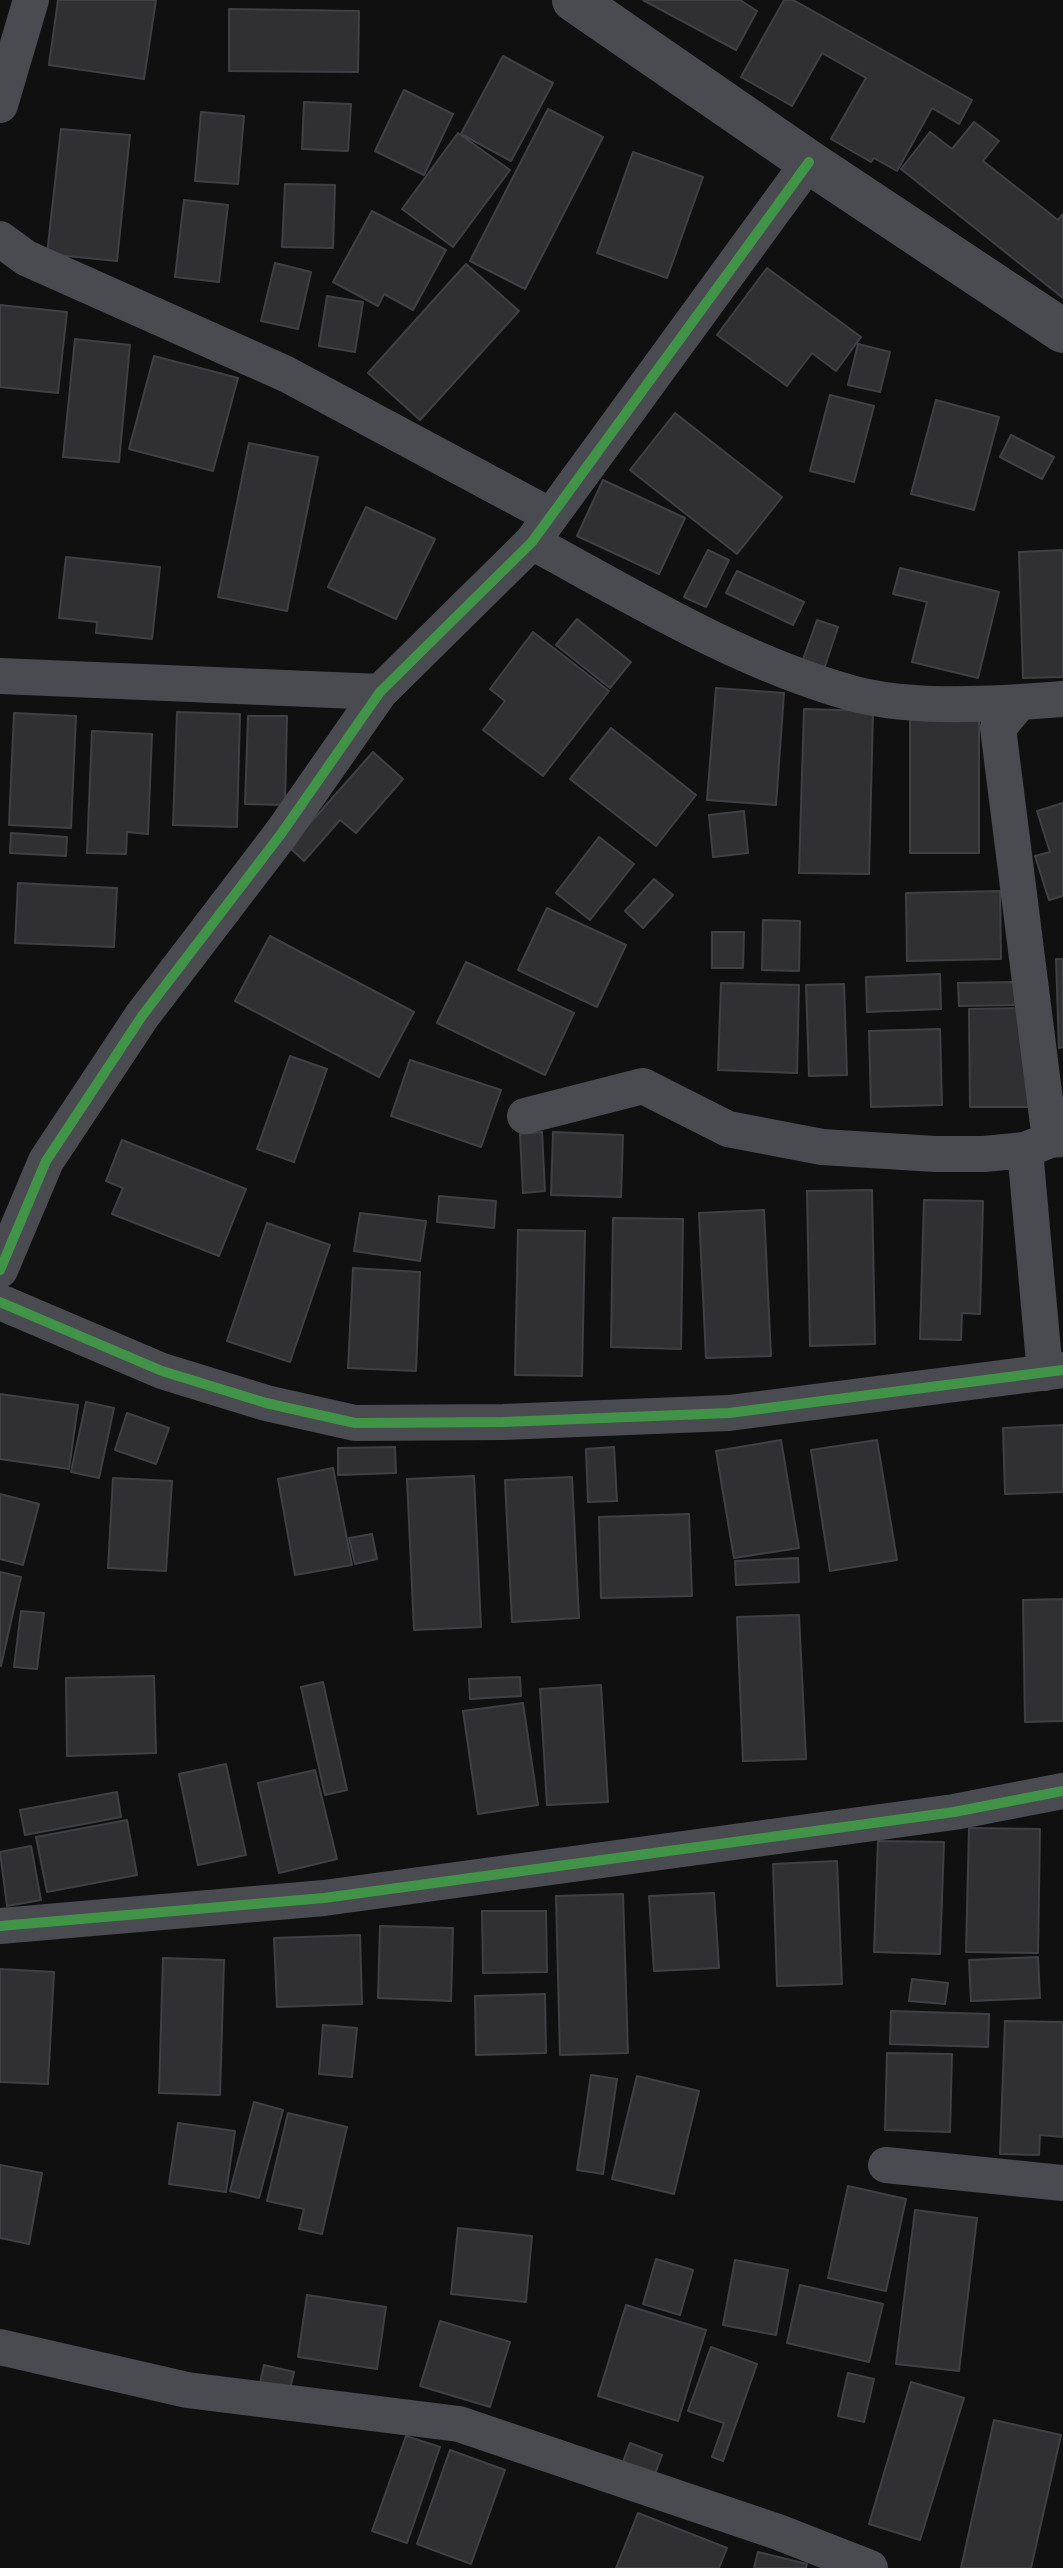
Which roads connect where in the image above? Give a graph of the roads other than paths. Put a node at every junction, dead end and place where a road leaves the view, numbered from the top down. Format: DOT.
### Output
graph roads {
  1 [pos="31,0"];
  2 [pos="574,0"];
  3 [pos="0,105"];
  4 [pos="809,162"];
  5 [pos="0,239"];
  6 [pos="1063,331"];
  7 [pos="541,529"];
  8 [pos="0,676"];
  9 [pos="380,692"];
  10 [pos="1063,699"];
  11 [pos="1019,703"];
  12 [pos="525,1116"];
  13 [pos="1046,1143"];
  14 [pos="0,1270"];
  15 [pos="0,1302"];
  16 [pos="1054,1371"];
  17 [pos="1063,1791"];
  18 [pos="0,1926"];
  19 [pos="886,2165"];
  20 [pos="1063,2183"];
  21 [pos="0,2347"];
  22 [pos="870,2568"];
  1 -- 3 [label="street"];
  2 -- 4 [label="street"];
  4 -- 6 [label="street"];
  4 -- 7 [label="street"];
  5 -- 7 [label="street"];
  7 -- 9 [label="street"];
  7 -- 11 [label="street"];
  8 -- 9 [label="street"];
  9 -- 14 [label="street"];
  10 -- 11 [label="street"];
  11 -- 13 [label="street"];
  12 -- 13 [label="street"];
  13 -- 16 [label="street"];
  15 -- 16 [label="street"];
  17 -- 18 [label="street"];
  19 -- 20 [label="street"];
  21 -- 22 [label="street"];
}
